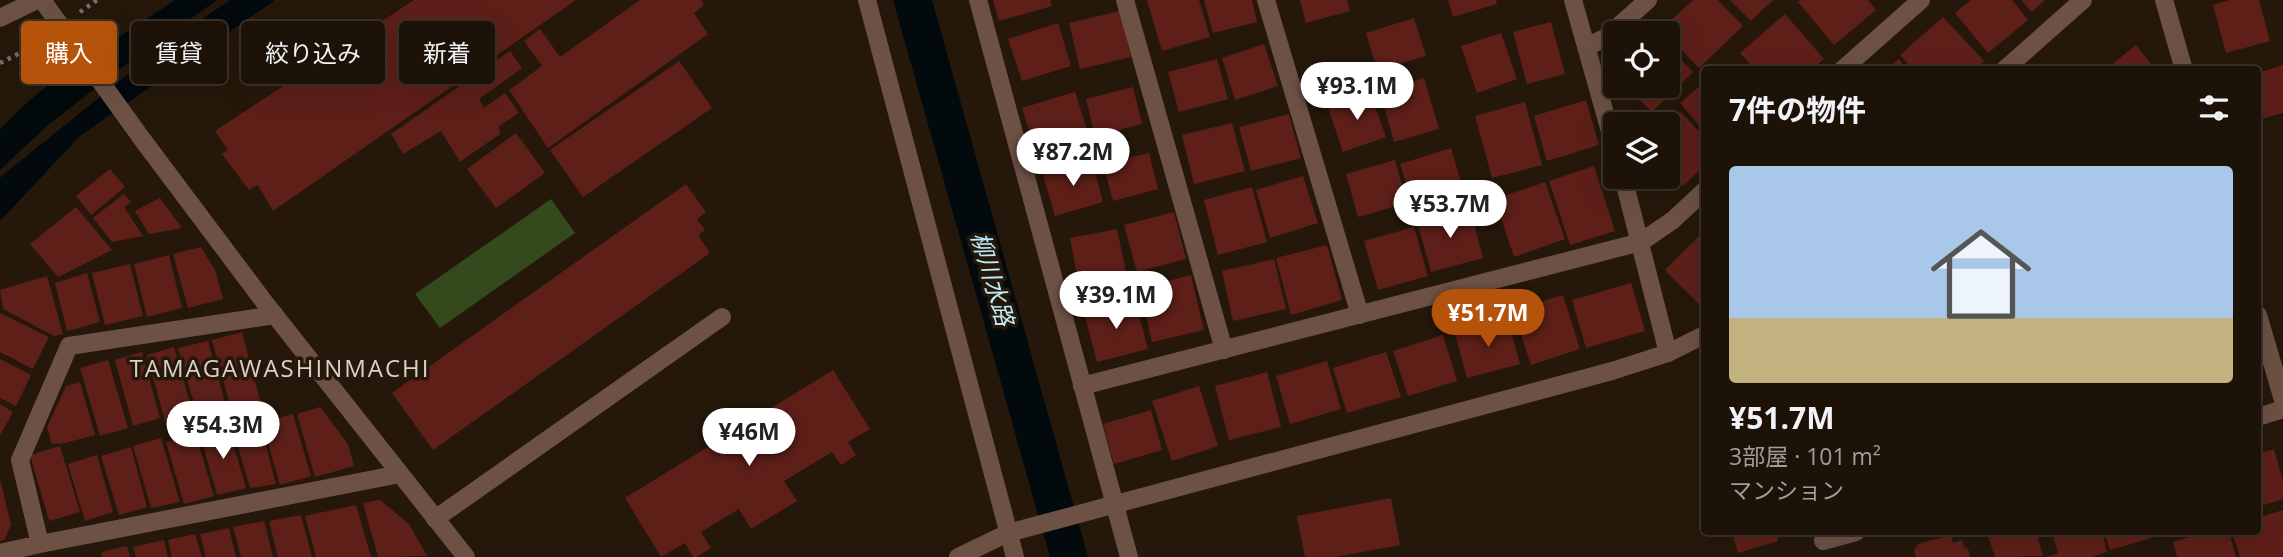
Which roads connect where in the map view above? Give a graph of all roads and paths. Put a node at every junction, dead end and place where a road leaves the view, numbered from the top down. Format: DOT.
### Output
graph roads {
  1 [pos="37,0"];
  2 [pos="43,0"];
  3 [pos="867,0"];
  4 [pos="978,0"];
  5 [pos="1125,0"];
  6 [pos="1266,0"];
  7 [pos="1573,0"];
  8 [pos="1648,0"];
  9 [pos="1921,0"];
  10 [pos="2082,0"];
  11 [pos="2164,0"];
  12 [pos="0,18"];
  13 [pos="56,21"];
  14 [pos="1586,47"];
  15 [pos="21,52"];
  16 [pos="0,63"];
  17 [pos="1847,66"];
  18 [pos="2008,66"];
  19 [pos="2183,66"];
  20 [pos="102,84"];
  21 [pos="1604,112"];
  22 [pos="1626,189"];
  23 [pos="1701,194"];
  24 [pos="1641,242"];
  25 [pos="1360,314"];
  26 [pos="275,315"];
  27 [pos="722,317"];
  28 [pos="2261,325"];
  29 [pos="1701,337"];
  30 [pos="1223,350"];
  31 [pos="1668,354"];
  32 [pos="1082,386"];
  33 [pos="2283,400"];
  34 [pos="2283,410"];
  35 [pos="2261,416"];
  36 [pos="400,474"];
  37 [pos="1115,504"];
  38 [pos="435,519"];
  39 [pos="1008,533"];
  40 [pos="1847,535"];
  41 [pos="1823,543"];
  42 [pos="40,544"];
  43 [pos="0,553"];
  44 [pos="467,557"];
  45 [pos="958,557"];
  46 [pos="1015,557"];
  47 [pos="1129,557"];
  1 -- 12 [label="street"];
  2 -- 13 [label="street"];
  3 -- 39 [label="street"];
  4 -- 32 [label="street"];
  5 -- 30 [label="street"];
  6 -- 25 [label="street"];
  7 -- 14 [label="street"];
  8 -- 14 [label="street"];
  9 -- 17 [label="street"];
  10 -- 18 [label="street"];
  11 -- 19 [label="street"];
  14 -- 21 [label="street"];
  15 -- 16 [label="path"];
  20 -- 26 [label="street"];
  22 -- 24 [label="street"];
  23 -- 24 [label="street"];
  24 -- 25 [label="street"];
  24 -- 31 [label="street"];
  25 -- 30 [label="street"];
  26 -- 36 [label="street"];
  26 -- 42 [label="street"];
  27 -- 38 [label="street"];
  28 -- 33 [label="street"];
  29 -- 31 [label="street"];
  30 -- 32 [label="street"];
  31 -- 37 [label="street"];
  32 -- 37 [label="street"];
  34 -- 35 [label="street"];
  36 -- 38 [label="street"];
  36 -- 42 [label="street"];
  37 -- 39 [label="street"];
  37 -- 47 [label="street"];
  38 -- 44 [label="street"];
  39 -- 45 [label="street"];
  39 -- 46 [label="street"];
  40 -- 41 [label="street"];
  42 -- 43 [label="street"];
}
